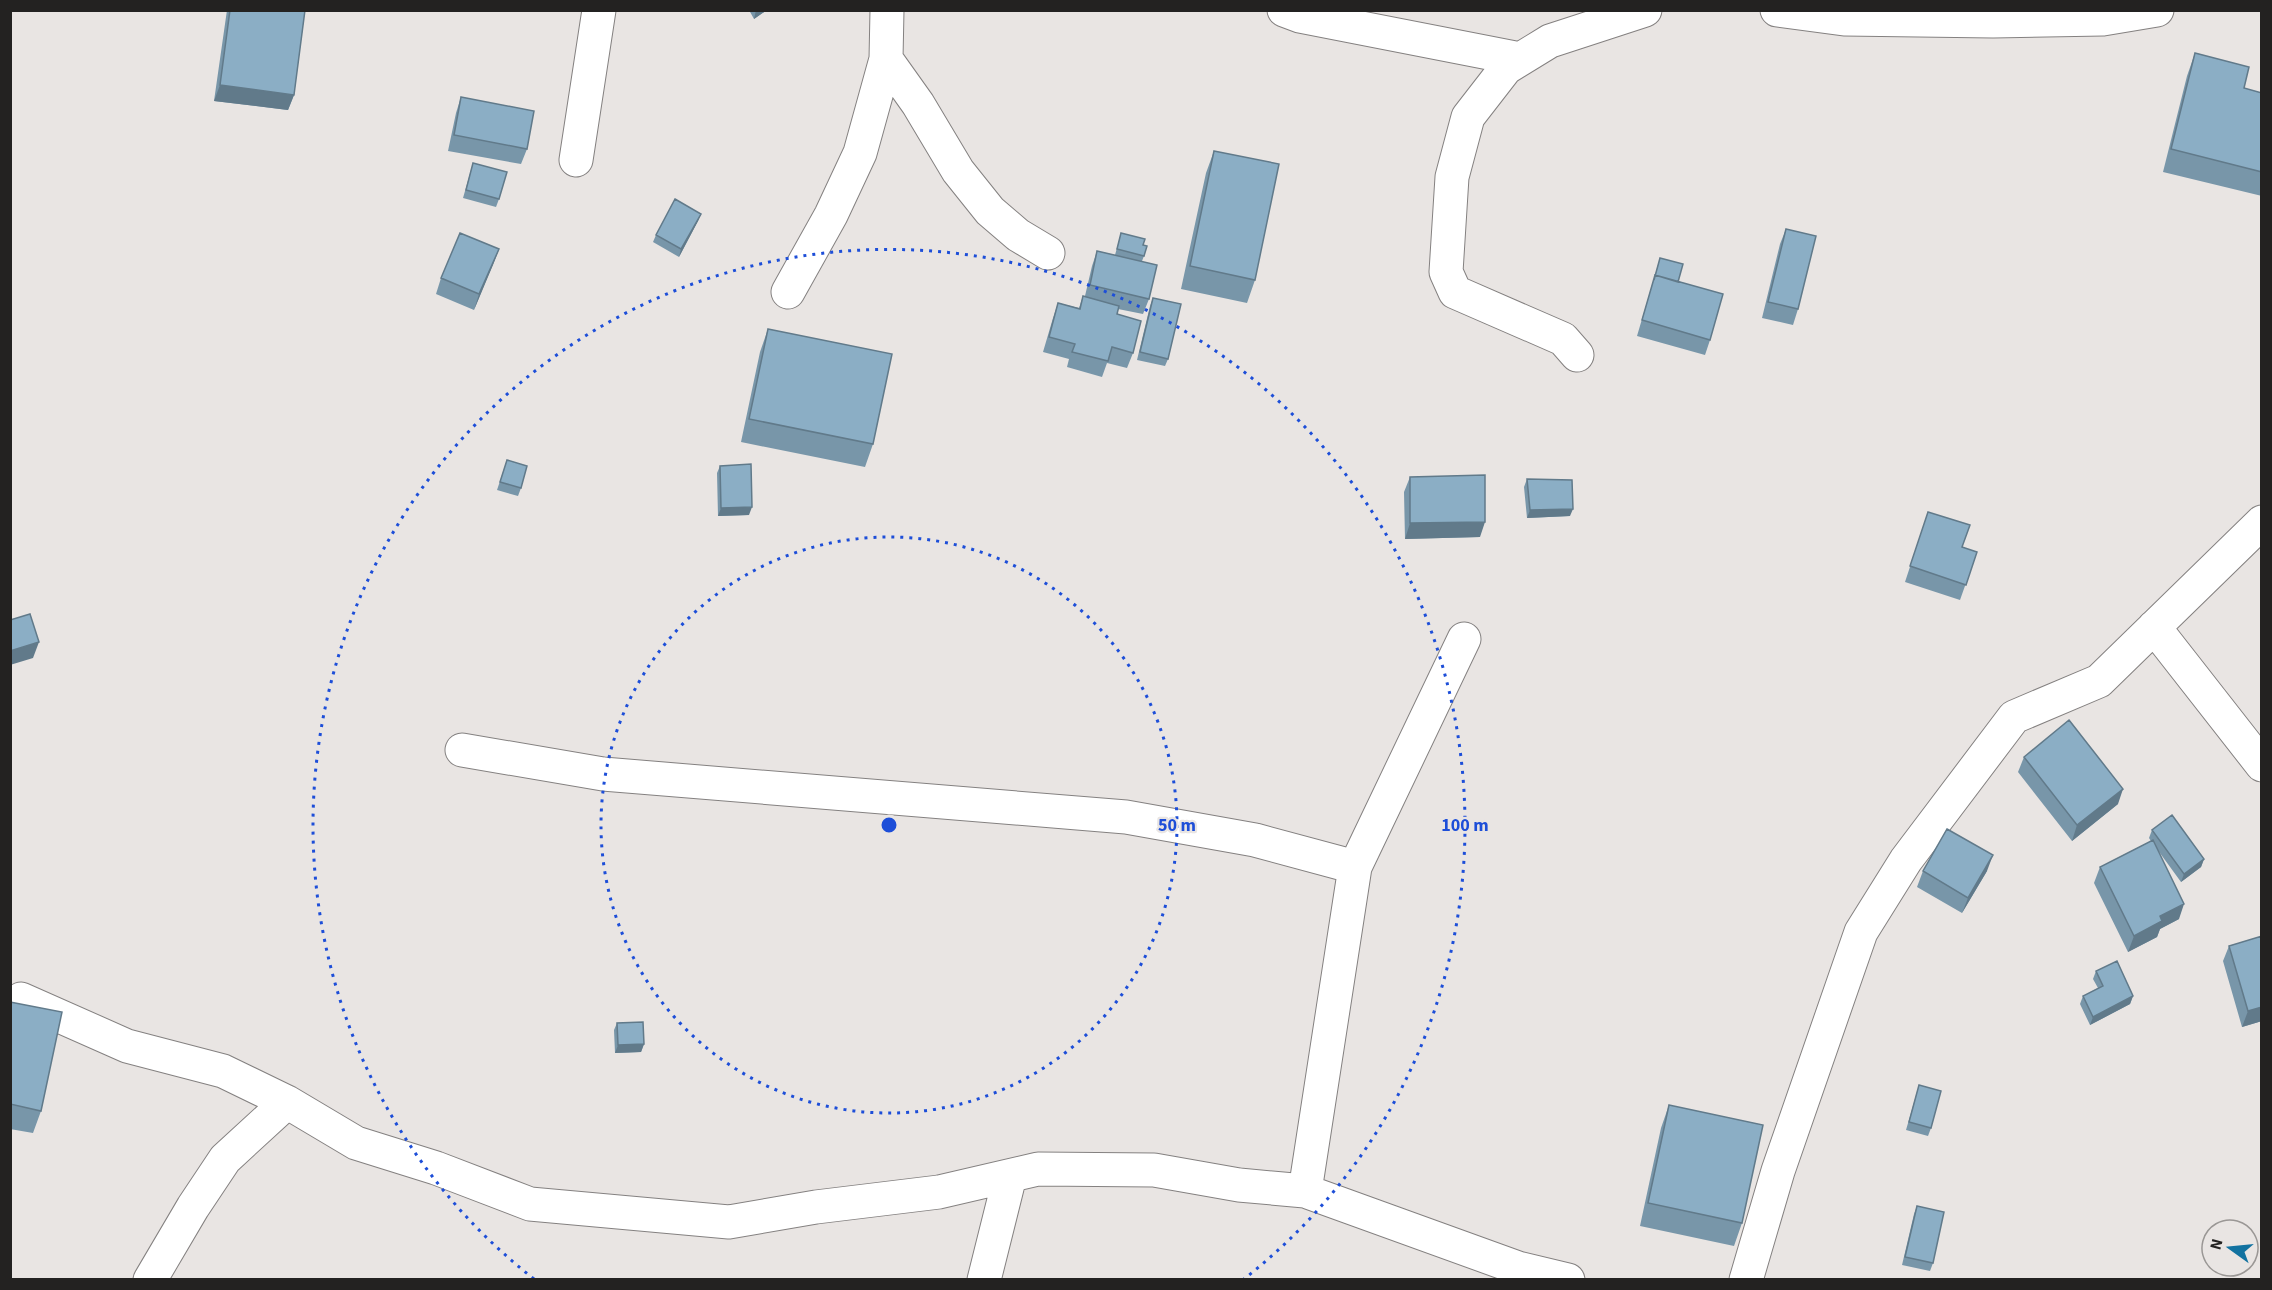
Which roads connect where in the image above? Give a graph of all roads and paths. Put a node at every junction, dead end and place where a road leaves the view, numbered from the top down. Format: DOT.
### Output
graph roads {
  1 [pos="599,10"];
  2 [pos="887,10"];
  3 [pos="1284,10"];
  4 [pos="1645,10"];
  5 [pos="1777,10"];
  6 [pos="2157,10"];
  7 [pos="886,59"];
  8 [pos="1520,59"];
  9 [pos="576,160"];
  10 [pos="1048,253"];
  11 [pos="788,292"];
  12 [pos="1577,355"];
  13 [pos="2262,522"];
  14 [pos="2154,627"];
  15 [pos="1464,639"];
  16 [pos="462,750"];
  17 [pos="2262,765"];
  18 [pos="1355,867"];
  19 [pos="21,999"];
  20 [pos="287,1102"];
  21 [pos="1010,1176"];
  22 [pos="1305,1191"];
  23 [pos="150,1280"];
  24 [pos="984,1280"];
  25 [pos="1568,1280"];
  26 [pos="1746,1280"];
  1 -- 9 [label="street"];
  2 -- 7 [label="street"];
  3 -- 8 [label="street"];
  4 -- 8 [label="street"];
  5 -- 6 [label="street"];
  7 -- 10 [label="street"];
  7 -- 11 [label="street"];
  8 -- 12 [label="street"];
  13 -- 14 [label="street"];
  14 -- 17 [label="street"];
  14 -- 26 [label="street"];
  15 -- 18 [label="street"];
  16 -- 18 [label="street"];
  18 -- 22 [label="street"];
  19 -- 20 [label="street"];
  20 -- 21 [label="street"];
  20 -- 23 [label="street"];
  21 -- 22 [label="street"];
  21 -- 24 [label="street"];
  22 -- 25 [label="street"];
}
